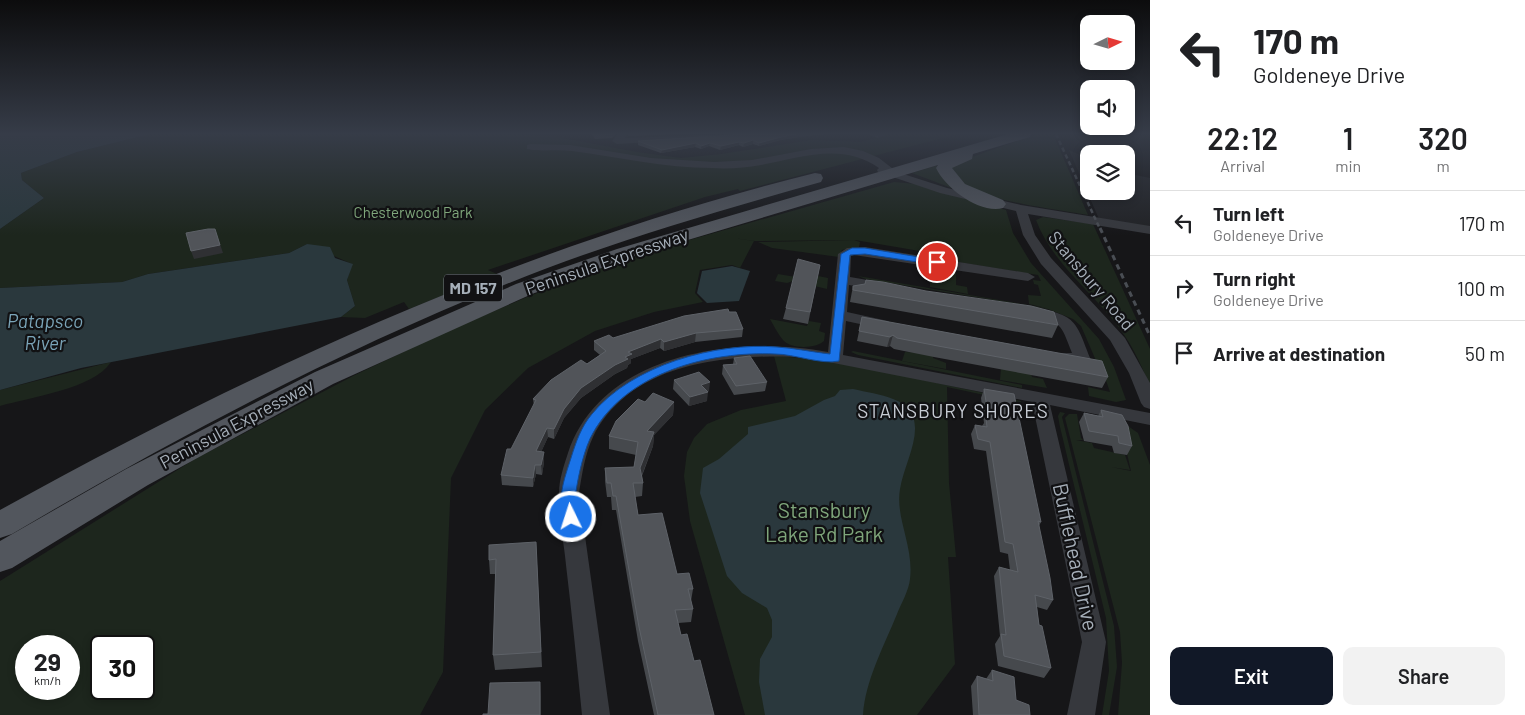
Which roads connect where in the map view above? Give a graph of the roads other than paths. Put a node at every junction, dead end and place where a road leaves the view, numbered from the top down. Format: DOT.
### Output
graph roads {
  1 [pos="873,167"];
  2 [pos="874,167"];
  3 [pos="882,167"];
  4 [pos="945,167"];
  5 [pos="997,204"];
  6 [pos="1021,209"];
  7 [pos="1150,230"];
  8 [pos="1028,277"];
  9 [pos="843,280"];
  10 [pos="896,288"];
  11 [pos="1023,310"];
  12 [pos="838,316"];
  13 [pos="902,327"];
  14 [pos="1050,354"];
  15 [pos="835,358"];
  16 [pos="1040,399"];
  17 [pos="1150,403"];
  18 [pos="1150,419"];
  19 [pos="0,525"];
  20 [pos="0,558"];
  21 [pos="596,715"];
  22 [pos="1080,715"];
  1 -- 19 [label="main road, Peninsula Expressway / MD 157"];
  2 -- 20 [label="main road, Peninsula Expressway / MD 157"];
  3 -- 5 [label="street"];
  4 -- 5 [label="main road"];
  5 -- 6 [label="street"];
  6 -- 7 [label="street"];
  6 -- 17 [label="street, Stansbury Road"];
  8 -- 9 [label="street"];
  9 -- 10 [label="street"];
  9 -- 12 [label="street"];
  11 -- 14 [label="street"];
  12 -- 13 [label="street"];
  12 -- 15 [label="street"];
  15 -- 16 [label="street"];
  15 -- 21 [label="street"];
  16 -- 18 [label="street"];
  16 -- 22 [label="street, Bufflehead Drive"];
}
